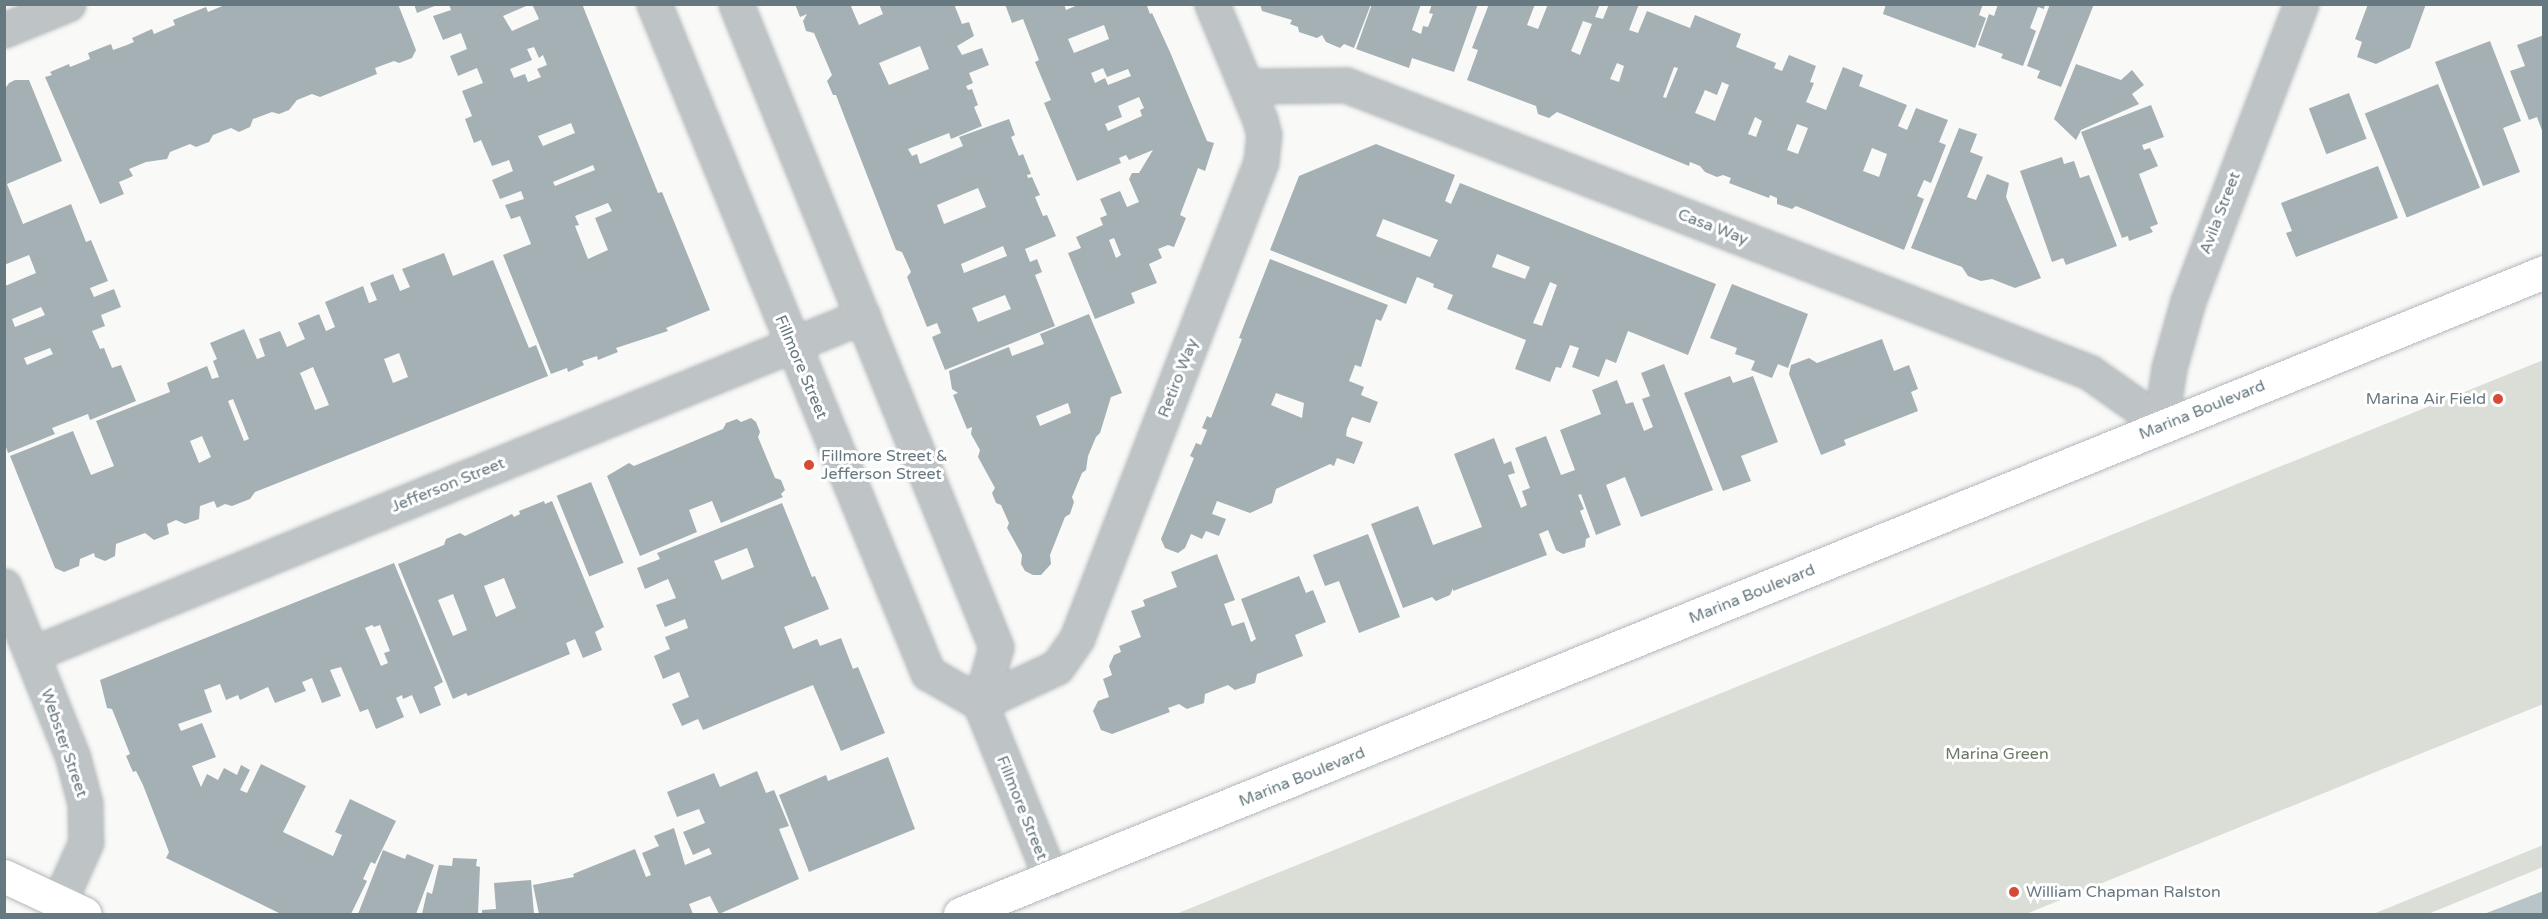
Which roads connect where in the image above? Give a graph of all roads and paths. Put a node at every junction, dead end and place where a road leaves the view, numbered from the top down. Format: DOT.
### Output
graph roads {
  1 [pos="68,4"];
  2 [pos="654,4"];
  3 [pos="736,4"];
  4 [pos="1212,4"];
  5 [pos="2290,8"];
  6 [pos="4,30"];
  7 [pos="1246,86"];
  8 [pos="2544,272"];
  9 [pos="863,316"];
  10 [pos="792,345"];
  11 [pos="2160,427"];
  12 [pos="4,586"];
  13 [pos="32,654"];
  14 [pos="980,704"];
  15 [pos="4,876"];
  16 [pos="1052,878"];
  17 [pos="72,908"];
  18 [pos="960,915"];
  1 -- 6 [label="street"];
  2 -- 10 [label="street, Fillmore Street"];
  3 -- 9 [label="street"];
  4 -- 7 [label="street, Retiro Way"];
  5 -- 11 [label="street, Avila Street"];
  7 -- 11 [label="street, Casa Way"];
  7 -- 14 [label="street, Retiro Way"];
  8 -- 11 [label="main road, Marina Boulevard"];
  9 -- 10 [label="street, Jefferson Street"];
  9 -- 14 [label="street"];
  10 -- 13 [label="street, Jefferson Street"];
  10 -- 14 [label="street, Fillmore Street"];
  11 -- 16 [label="main road, Marina Boulevard"];
  12 -- 13 [label="street, Webster Street"];
  13 -- 17 [label="street, Webster Street"];
  14 -- 16 [label="street, Fillmore Street"];
  15 -- 17 [label="main road"];
  16 -- 18 [label="main road, Marina Boulevard"];
}
